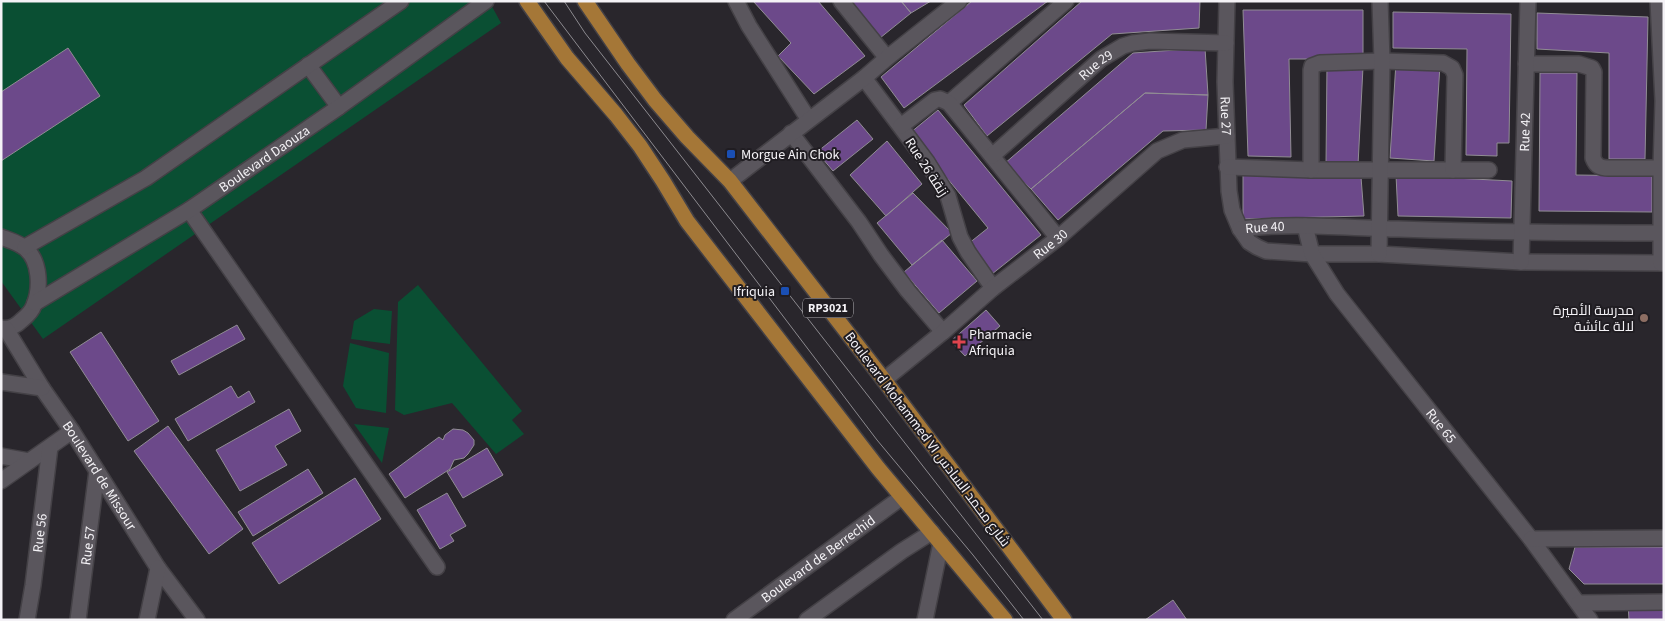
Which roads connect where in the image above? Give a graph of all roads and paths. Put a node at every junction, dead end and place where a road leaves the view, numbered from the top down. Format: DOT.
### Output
graph roads {
  1 [pos="401,1"];
  2 [pos="486,1"];
  3 [pos="527,1"];
  4 [pos="585,1"];
  5 [pos="736,1"];
  6 [pos="841,1"];
  7 [pos="960,1"];
  8 [pos="1066,1"];
  9 [pos="1227,1"];
  10 [pos="1380,1"];
  11 [pos="1528,1"];
  12 [pos="1658,1"];
  13 [pos="1226,43"];
  14 [pos="886,58"];
  15 [pos="1382,62"];
  16 [pos="1526,64"];
  17 [pos="308,65"];
  18 [pos="864,78"];
  19 [pos="1663,100"];
  20 [pos="949,103"];
  21 [pos="339,107"];
  22 [pos="809,120"];
  23 [pos="901,126"];
  24 [pos="791,133"];
  25 [pos="1227,136"];
  26 [pos="992,156"];
  27 [pos="1227,167"];
  28 [pos="1662,168"];
  29 [pos="1380,169"];
  30 [pos="1311,170"];
  31 [pos="1453,170"];
  32 [pos="1489,170"];
  33 [pos="730,181"];
  34 [pos="189,210"];
  35 [pos="1305,226"];
  36 [pos="1240,229"];
  37 [pos="1380,229"];
  38 [pos="1521,233"];
  39 [pos="1663,233"];
  40 [pos="1,237"];
  41 [pos="1058,238"];
  42 [pos="25,247"];
  43 [pos="1312,254"];
  44 [pos="1379,254"];
  45 [pos="1521,262"];
  46 [pos="1662,263"];
  47 [pos="993,288"];
  48 [pos="35,304"];
  49 [pos="4,329"];
  50 [pos="943,332"];
  51 [pos="884,380"];
  52 [pos="1,382"];
  53 [pos="42,388"];
  54 [pos="72,431"];
  55 [pos="50,447"];
  56 [pos="1,456"];
  57 [pos="28,461"];
  58 [pos="96,471"];
  59 [pos="1,481"];
  60 [pos="902,497"];
  61 [pos="936,538"];
  62 [pos="1664,538"];
  63 [pos="1531,539"];
  64 [pos="158,568"];
  65 [pos="436,568"];
  66 [pos="1664,602"];
  67 [pos="1579,603"];
  68 [pos="27,620"];
  69 [pos="78,620"];
  70 [pos="146,620"];
  71 [pos="197,620"];
  72 [pos="734,620"];
  73 [pos="806,620"];
  74 [pos="924,620"];
  75 [pos="1005,620"];
  76 [pos="1064,620"];
  77 [pos="1590,620"];
  1 -- 17 [label="street"];
  2 -- 21 [label="street, Boulevard Daouza"];
  3 -- 60 [label="main road"];
  4 -- 33 [label="main road, Boulevard Mohammed VI شارع محمد السادس / RP3021"];
  5 -- 22 [label="street"];
  6 -- 14 [label="street"];
  7 -- 14 [label="street"];
  8 -- 20 [label="street"];
  9 -- 13 [label="street, Rue 27"];
  10 -- 15 [label="street"];
  11 -- 16 [label="street, Rue 42"];
  12 -- 19 [label="street"];
  13 -- 25 [label="street, Rue 27"];
  13 -- 26 [label="street, Rue 29"];
  14 -- 18 [label="street"];
  15 -- 29 [label="street"];
  15 -- 30 [label="street"];
  15 -- 31 [label="street"];
  16 -- 28 [label="street"];
  16 -- 38 [label="street, Rue 42"];
  17 -- 21 [label="street"];
  17 -- 42 [label="street"];
  18 -- 22 [label="street"];
  18 -- 23 [label="street, Rue 26 زنقة"];
  19 -- 28 [label="street"];
  20 -- 23 [label="street"];
  20 -- 26 [label="street"];
  21 -- 34 [label="street, Boulevard Daouza"];
  22 -- 24 [label="street"];
  23 -- 47 [label="street, Rue 26 زنقة"];
  24 -- 33 [label="street"];
  24 -- 50 [label="street"];
  25 -- 27 [label="street, Rue 27"];
  25 -- 41 [label="street, Rue 30"];
  26 -- 41 [label="street"];
  27 -- 30 [label="street"];
  27 -- 36 [label="street, Rue 27"];
  28 -- 39 [label="street"];
  29 -- 30 [label="street"];
  29 -- 31 [label="street"];
  29 -- 37 [label="street"];
  31 -- 32 [label="street"];
  33 -- 51 [label="main road, Boulevard Mohammed VI شارع محمد السادس / RP3021"];
  34 -- 48 [label="street, Boulevard Daouza"];
  34 -- 65 [label="street"];
  35 -- 36 [label="street, Rue 40"];
  35 -- 37 [label="street, Rue 40"];
  35 -- 43 [label="street, Rue 65"];
  36 -- 43 [label="street, Rue 40"];
  37 -- 38 [label="street, Rue 40"];
  37 -- 44 [label="street"];
  38 -- 39 [label="street, Rue 40"];
  38 -- 45 [label="street, Rue 42"];
  39 -- 46 [label="street"];
  40 -- 42 [label="street"];
  41 -- 47 [label="street, Rue 30"];
  42 -- 48 [label="street"];
  43 -- 44 [label="street, Rue 40"];
  43 -- 63 [label="street, Rue 65"];
  44 -- 45 [label="street, Rue 40"];
  45 -- 46 [label="street, Rue 40"];
  47 -- 50 [label="street, Rue 30"];
  48 -- 49 [label="street, Boulevard de Missour"];
  49 -- 53 [label="street, Boulevard de Missour"];
  50 -- 51 [label="street, Rue 30"];
  51 -- 76 [label="main road, Boulevard Mohammed VI شارع محمد السادس / RP3021"];
  52 -- 53 [label="street"];
  53 -- 54 [label="street, Boulevard de Missour"];
  54 -- 55 [label="street"];
  54 -- 58 [label="street, Boulevard de Missour"];
  55 -- 57 [label="street"];
  55 -- 68 [label="street, Rue 56"];
  56 -- 57 [label="street"];
  57 -- 59 [label="street"];
  58 -- 64 [label="street, Boulevard de Missour"];
  58 -- 69 [label="street, Rue 57"];
  60 -- 61 [label="main road"];
  60 -- 72 [label="street, Boulevard de Berrechid"];
  61 -- 73 [label="street"];
  61 -- 74 [label="street"];
  61 -- 75 [label="main road"];
  62 -- 63 [label="street"];
  63 -- 67 [label="street, Rue 65"];
  64 -- 70 [label="street"];
  64 -- 71 [label="street, Boulevard de Missour"];
  66 -- 67 [label="street"];
  67 -- 77 [label="street, Rue 65"];
}
